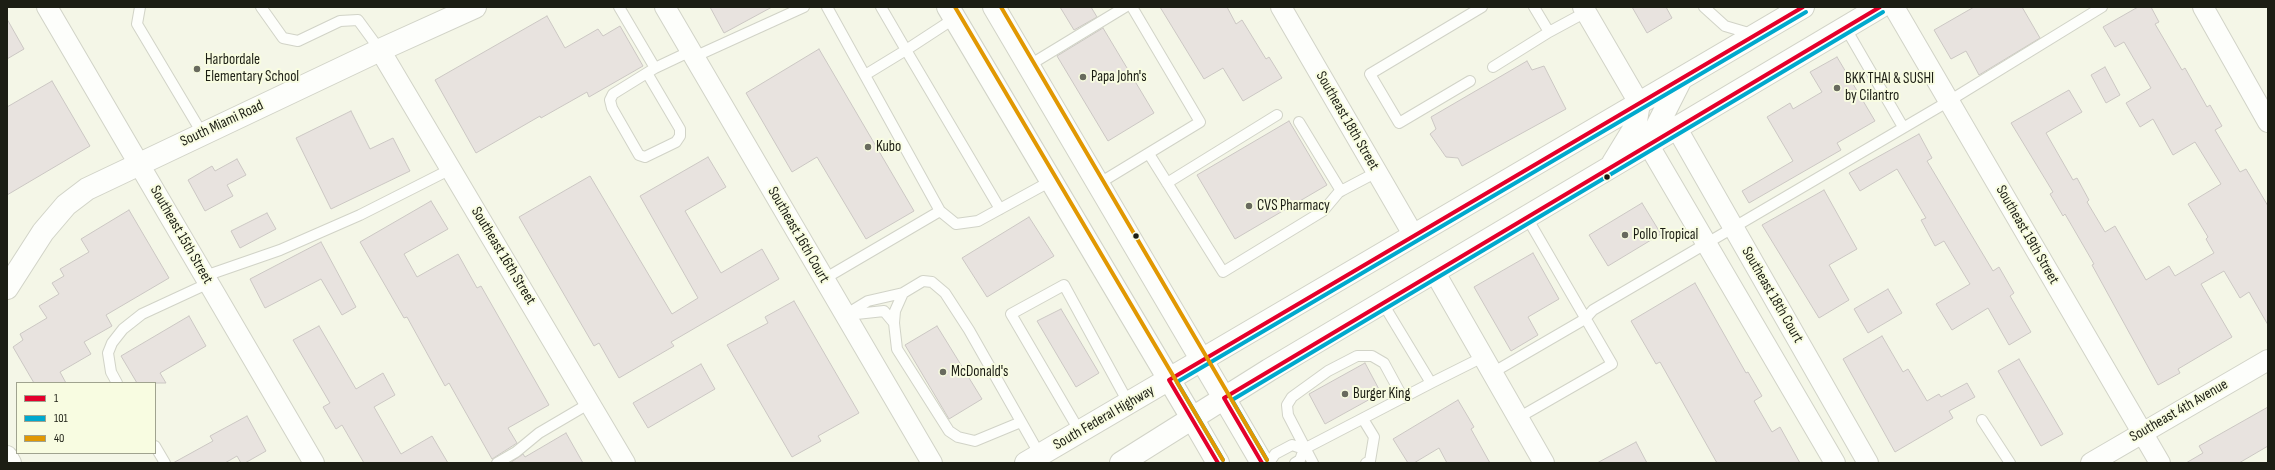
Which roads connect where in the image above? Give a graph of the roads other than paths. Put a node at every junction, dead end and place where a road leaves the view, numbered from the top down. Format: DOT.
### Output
graph roads {
  1 [pos="47,7"];
  2 [pos="140,7"];
  3 [pos="261,7"];
  4 [pos="475,7"];
  5 [pos="619,7"];
  6 [pos="665,7"];
  7 [pos="804,7"];
  8 [pos="827,7"];
  9 [pos="881,7"];
  10 [pos="1125,7"];
  11 [pos="1132,7"];
  12 [pos="1281,7"];
  13 [pos="1482,7"];
  14 [pos="1534,7"];
  15 [pos="1802,7"];
  16 [pos="1880,7"];
  17 [pos="1894,7"];
  18 [pos="2102,7"];
  19 [pos="2203,7"];
  20 [pos="998,8"];
  21 [pos="1584,9"];
  22 [pos="1706,9"];
  23 [pos="951,12"];
  24 [pos="1845,27"];
  25 [pos="1549,32"];
  26 [pos="1756,34"];
  27 [pos="380,50"];
  28 [pos="906,50"];
  29 [pos="692,54"];
  30 [pos="1028,66"];
  31 [pos="1493,67"];
  32 [pos="651,70"];
  33 [pos="865,75"];
  34 [pos="1681,79"];
  35 [pos="1470,81"];
  36 [pos="1949,101"];
  37 [pos="1639,103"];
  38 [pos="1277,115"];
  39 [pos="1300,122"];
  40 [pos="2268,122"];
  41 [pos="1676,127"];
  42 [pos="1903,127"];
  43 [pos="202,133"];
  44 [pos="1648,144"];
  45 [pos="1149,154"];
  46 [pos="139,163"];
  47 [pos="1611,166"];
  48 [pos="451,169"];
  49 [pos="1377,172"];
  50 [pos="1051,181"];
  51 [pos="1167,183"];
  52 [pos="1098,184"];
  53 [pos="1340,192"];
  54 [pos="1000,209"];
  55 [pos="940,211"];
  56 [pos="1526,216"];
  57 [pos="1733,226"];
  58 [pos="1414,236"];
  59 [pos="1706,243"];
  60 [pos="1434,271"];
  61 [pos="824,279"];
  62 [pos="207,280"];
  63 [pos="7,288"];
  64 [pos="903,293"];
  65 [pos="1382,302"];
  66 [pos="845,315"];
  67 [pos="1585,319"];
  68 [pos="894,323"];
  69 [pos="2268,360"];
  70 [pos="1201,361"];
  71 [pos="1488,365"];
  72 [pos="1169,380"];
  73 [pos="116,382"];
  74 [pos="1431,384"];
  75 [pos="1224,398"];
  76 [pos="1403,398"];
  77 [pos="590,403"];
  78 [pos="1129,404"];
  79 [pos="1192,418"];
  80 [pos="1363,418"];
  81 [pos="1518,418"];
  82 [pos="1982,420"];
  83 [pos="1021,422"];
  84 [pos="1080,432"];
  85 [pos="2143,432"];
  86 [pos="156,448"];
  87 [pos="1304,449"];
  88 [pos="7,456"];
  89 [pos="1033,459"];
  90 [pos="11,463"];
  91 [pos="165,463"];
  92 [pos="314,463"];
  93 [pos="497,463"];
  94 [pos="625,463"];
  95 [pos="932,463"];
  96 [pos="1121,463"];
  97 [pos="1218,463"];
  98 [pos="1262,463"];
  99 [pos="1269,463"];
  100 [pos="1295,463"];
  101 [pos="1313,463"];
  102 [pos="1366,463"];
  103 [pos="1542,463"];
  104 [pos="1835,463"];
  105 [pos="1868,463"];
  106 [pos="2010,463"];
  107 [pos="2091,463"];
  108 [pos="2160,463"];
  1 -- 46 [label="street, Southeast 15th Street"];
  2 -- 43 [label="lane"];
  3 -- 27 [label="lane"];
  4 -- 27 [label="main road, South Miami Road"];
  5 -- 32 [label="lane"];
  6 -- 29 [label="street, Southeast 16th Court"];
  7 -- 29 [label="lane"];
  8 -- 33 [label="lane"];
  9 -- 28 [label="lane"];
  10 -- 30 [label="lane"];
  11 -- 45 [label="lane"];
  12 -- 49 [label="street, Southeast 18th Street"];
  13 -- 35 [label="lane"];
  14 -- 25 [label="lane"];
  15 -- 26 [label="main road, South Federal Highway"];
  16 -- 24 [label="main road"];
  17 -- 36 [label="street, Southeast 19th Street"];
  18 -- 36 [label="lane"];
  19 -- 40 [label="street"];
  20 -- 30 [label="main road"];
  21 -- 25 [label="lane"];
  21 -- 37 [label="street"];
  22 -- 26 [label="lane"];
  23 -- 28 [label="lane"];
  23 -- 50 [label="main road"];
  24 -- 41 [label="main road"];
  24 -- 42 [label="lane"];
  25 -- 31 [label="lane"];
  26 -- 34 [label="main road, South Federal Highway"];
  27 -- 43 [label="main road, South Miami Road"];
  27 -- 48 [label="street, Southeast 16th Street"];
  28 -- 33 [label="lane"];
  28 -- 54 [label="lane"];
  29 -- 32 [label="lane"];
  29 -- 61 [label="street, Southeast 16th Court"];
  30 -- 52 [label="main road"];
  32 -- 32 [label="lane"];
  33 -- 55 [label="lane"];
  34 -- 37 [label="main road, South Federal Highway"];
  34 -- 44 [label="main road"];
  36 -- 42 [label="lane"];
  36 -- 85 [label="street, Southeast 19th Street"];
  37 -- 47 [label="main road"];
  37 -- 58 [label="main road, South Federal Highway"];
  38 -- 51 [label="lane"];
  39 -- 53 [label="lane"];
  41 -- 44 [label="main road"];
  41 -- 57 [label="street, Southeast 18th Court"];
  42 -- 57 [label="lane"];
  43 -- 46 [label="main road, South Miami Road"];
  44 -- 47 [label="main road"];
  44 -- 59 [label="street, Southeast 18th Court"];
  45 -- 51 [label="lane"];
  45 -- 52 [label="lane"];
  46 -- 62 [label="street, Southeast 15th Street"];
  46 -- 63 [label="main road, South Miami Road"];
  47 -- 56 [label="main road"];
  48 -- 62 [label="lane"];
  48 -- 77 [label="street, Southeast 16th Street"];
  49 -- 53 [label="lane"];
  49 -- 58 [label="street, Southeast 18th Street"];
  50 -- 54 [label="lane"];
  50 -- 72 [label="main road"];
  51 -- 53 [label="lane"];
  52 -- 70 [label="main road"];
  54 -- 55 [label="lane"];
  55 -- 61 [label="lane"];
  56 -- 60 [label="main road"];
  56 -- 67 [label="lane"];
  57 -- 59 [label="lane"];
  57 -- 105 [label="street, Southeast 18th Court"];
  58 -- 70 [label="main road, South Federal Highway"];
  59 -- 67 [label="lane"];
  59 -- 104 [label="street, Southeast 18th Court"];
  60 -- 65 [label="main road"];
  60 -- 71 [label="street"];
  61 -- 66 [label="street, Southeast 16th Court"];
  62 -- 73 [label="lane"];
  62 -- 92 [label="street, Southeast 15th Street"];
  64 -- 66 [label="lane"];
  64 -- 68 [label="lane"];
  64 -- 83 [label="lane"];
  65 -- 74 [label="lane"];
  65 -- 75 [label="main road"];
  66 -- 68 [label="lane"];
  66 -- 95 [label="street, Southeast 16th Court"];
  67 -- 71 [label="lane"];
  67 -- 81 [label="lane"];
  68 -- 83 [label="lane"];
  69 -- 85 [label="street, Southeast 4th Avenue"];
  70 -- 72 [label="main road, South Federal Highway"];
  70 -- 75 [label="main road"];
  71 -- 74 [label="lane"];
  71 -- 81 [label="street"];
  72 -- 78 [label="main road, South Federal Highway"];
  72 -- 79 [label="main road"];
  74 -- 76 [label="lane"];
  75 -- 79 [label="main road"];
  75 -- 98 [label="main road"];
  76 -- 80 [label="lane"];
  76 -- 87 [label="lane"];
  77 -- 93 [label="lane"];
  77 -- 94 [label="street, Southeast 16th Street"];
  78 -- 84 [label="main road, South Federal Highway"];
  78 -- 84 [label="lane"];
  79 -- 96 [label="main road"];
  79 -- 97 [label="main road"];
  80 -- 87 [label="lane"];
  80 -- 102 [label="lane"];
  81 -- 103 [label="street"];
  82 -- 106 [label="lane"];
  83 -- 89 [label="lane"];
  84 -- 89 [label="main road, South Federal Highway"];
  85 -- 107 [label="street, Southeast 4th Avenue"];
  85 -- 108 [label="street, Southeast 19th Street"];
  86 -- 91 [label="lane"];
  87 -- 99 [label="lane"];
  87 -- 100 [label="lane"];
  87 -- 101 [label="lane"];
  88 -- 90 [label="street"];
}
